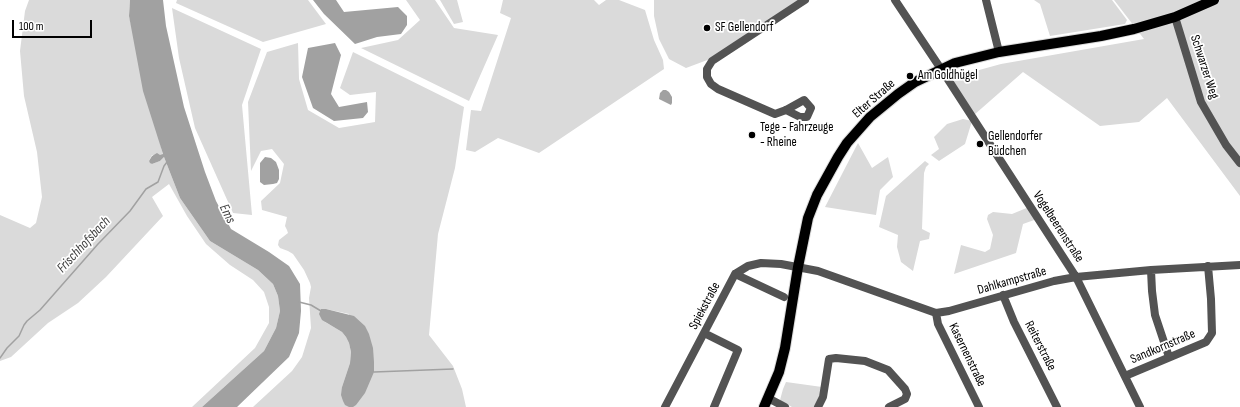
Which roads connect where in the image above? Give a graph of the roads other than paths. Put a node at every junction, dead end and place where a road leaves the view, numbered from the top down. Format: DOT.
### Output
graph roads {
  1 [pos="805,0"];
  2 [pos="895,0"];
  3 [pos="986,0"];
  4 [pos="1214,0"];
  5 [pos="1175,17"];
  6 [pos="999,52"];
  7 [pos="941,69"];
  8 [pos="786,110"];
  9 [pos="1240,163"];
  10 [pos="1240,265"];
  11 [pos="1208,266"];
  12 [pos="798,267"];
  13 [pos="1151,270"];
  14 [pos="735,274"];
  15 [pos="1076,277"];
  16 [pos="784,296"];
  17 [pos="1003,296"];
  18 [pos="936,313"];
  19 [pos="704,333"];
  20 [pos="1169,357"];
  21 [pos="1125,376"];
  22 [pos="766,403"];
  23 [pos="665,407"];
  24 [pos="714,407"];
  25 [pos="785,407"];
  26 [pos="818,407"];
  27 [pos="889,407"];
  28 [pos="979,407"];
  29 [pos="1057,407"];
  30 [pos="1140,407"];
  1 -- 8 [label="street"];
  2 -- 7 [label="street"];
  3 -- 6 [label="street"];
  4 -- 5 [label="main road, Elter Straße"];
  5 -- 6 [label="main road, Elter Straße"];
  5 -- 9 [label="street, Schwarzer Weg"];
  6 -- 7 [label="main road, Elter Straße"];
  7 -- 12 [label="main road, Elter Straße"];
  7 -- 15 [label="street, Vogelbeerenstraße"];
  10 -- 11 [label="street, Dahlkampstraße"];
  11 -- 13 [label="street, Dahlkampstraße"];
  11 -- 20 [label="street, Sandkornstraße"];
  12 -- 14 [label="street, Spiekstraße"];
  12 -- 18 [label="street"];
  12 -- 22 [label="main road, Elter Straße"];
  13 -- 15 [label="street, Dahlkampstraße"];
  13 -- 20 [label="street"];
  14 -- 16 [label="street"];
  14 -- 19 [label="street, Spiekstraße"];
  15 -- 17 [label="street, Dahlkampstraße"];
  15 -- 21 [label="street, Vogelbeerenstraße"];
  17 -- 18 [label="street, Dahlkampstraße"];
  17 -- 29 [label="street, Reiterstraße"];
  18 -- 28 [label="street, Kasernenstraße"];
  19 -- 23 [label="street, Spiekstraße"];
  19 -- 24 [label="street"];
  20 -- 21 [label="street, Sandkornstraße"];
  21 -- 30 [label="street, Vogelbeerenstraße"];
  22 -- 25 [label="street"];
  26 -- 27 [label="street"];
}
